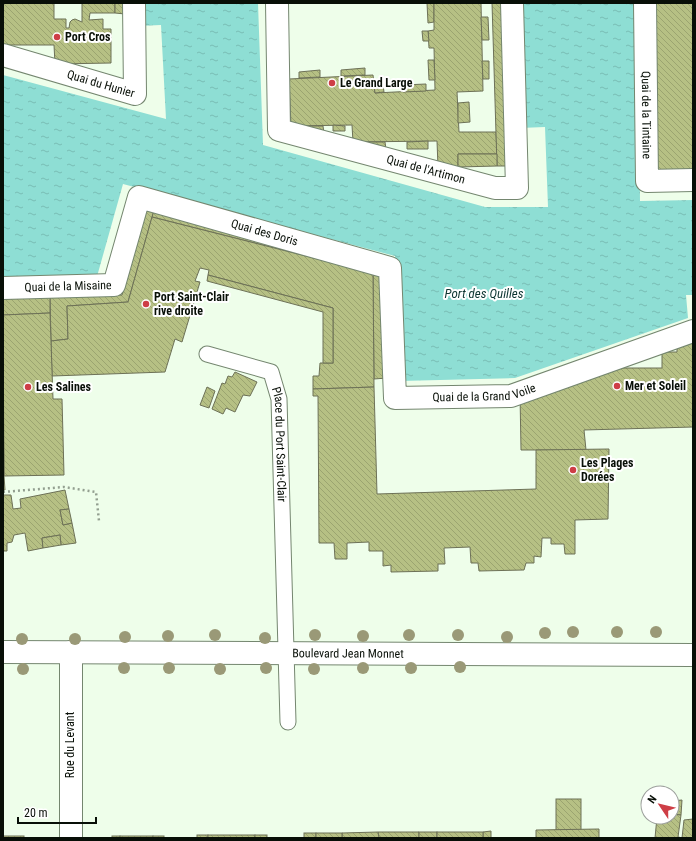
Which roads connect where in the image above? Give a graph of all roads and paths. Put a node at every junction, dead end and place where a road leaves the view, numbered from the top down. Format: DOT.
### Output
graph roads {
  1 [pos="134,3"];
  2 [pos="276,3"];
  3 [pos="512,3"];
  4 [pos="645,3"];
  5 [pos="3,55"];
  6 [pos="693,180"];
  7 [pos="139,197"];
  8 [pos="390,268"];
  9 [pos="3,288"];
  10 [pos="693,331"];
  11 [pos="207,354"];
  12 [pos="3,492"];
  13 [pos="99,521"];
  14 [pos="3,652"];
  15 [pos="71,652"];
  16 [pos="286,653"];
  17 [pos="693,655"];
  18 [pos="288,722"];
  19 [pos="71,838"];
  1 -- 5 [label="street, Quai du Hunier"];
  2 -- 3 [label="street, Quai de l'Artimon"];
  4 -- 6 [label="street, Quai de la Tintaine"];
  7 -- 8 [label="street, Quai des Doris"];
  7 -- 9 [label="street, Quai de la Misaine"];
  8 -- 10 [label="street, Quai de la Grand Voile"];
  11 -- 16 [label="lane, Place du Port Saint-Clair"];
  12 -- 13 [label="path"];
  14 -- 15 [label="street, Boulevard Jean Monnet"];
  15 -- 16 [label="street, Boulevard Jean Monnet"];
  15 -- 19 [label="street, Rue du Levant"];
  16 -- 17 [label="street, Boulevard Jean Monnet"];
  16 -- 18 [label="lane"];
}
